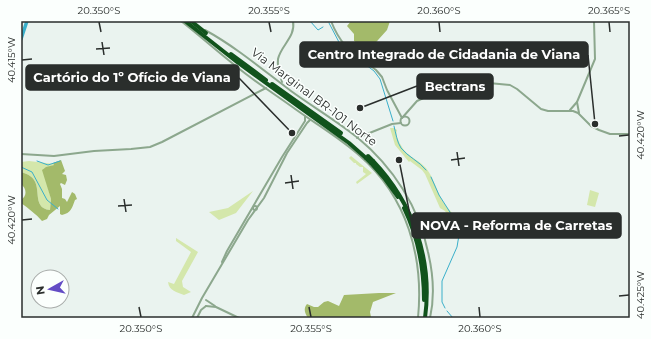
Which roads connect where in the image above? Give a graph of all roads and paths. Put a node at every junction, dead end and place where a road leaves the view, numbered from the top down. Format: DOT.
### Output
graph roads {
  1 [pos="181,21"];
  2 [pos="185,21"];
  3 [pos="191,21"];
  4 [pos="293,21"];
  5 [pos="335,21"];
  6 [pos="594,21"];
  7 [pos="331,22"];
  8 [pos="196,25"];
  9 [pos="246,57"];
  10 [pos="239,59"];
  11 [pos="237,62"];
  12 [pos="237,67"];
  13 [pos="282,83"];
  14 [pos="266,88"];
  15 [pos="577,102"];
  16 [pos="410,108"];
  17 [pos="570,110"];
  18 [pos="579,114"];
  19 [pos="305,116"];
  20 [pos="402,118"];
  21 [pos="409,119"];
  22 [pos="311,120"];
  23 [pos="401,122"];
  24 [pos="630,134"];
  25 [pos="357,138"];
  26 [pos="290,146"];
  27 [pos="374,153"];
  28 [pos="21,154"];
  29 [pos="369,160"];
  30 [pos="253,207"];
  31 [pos="257,209"];
  32 [pos="220,269"];
  33 [pos="205,295"];
  34 [pos="206,301"];
  35 [pos="200,302"];
  36 [pos="205,306"];
  37 [pos="216,307"];
  38 [pos="237,317"];
  39 [pos="192,318"];
  40 [pos="197,318"];
  41 [pos="418,318"];
  42 [pos="423,318"];
  43 [pos="430,318"];
  1 -- 12 [label="street"];
  2 -- 29 [label="highway"];
  3 -- 8 [label="highway"];
  4 -- 13 [label="street"];
  5 -- 7 [label="street"];
  6 -- 15 [label="street"];
  7 -- 20 [label="street"];
  8 -- 9 [label="street, Via Marginal BR-101 Norte"];
  8 -- 29 [label="highway"];
  9 -- 10 [label="street"];
  9 -- 13 [label="street, Via Marginal BR-101 Norte"];
  11 -- 12 [label="street"];
  12 -- 14 [label="street"];
  13 -- 25 [label="street, Via Marginal BR-101 Norte"];
  14 -- 19 [label="street"];
  14 -- 28 [label="street"];
  15 -- 17 [label="street"];
  15 -- 18 [label="street"];
  16 -- 17 [label="street"];
  16 -- 20 [label="street"];
  16 -- 21 [label="street"];
  17 -- 18 [label="street"];
  18 -- 24 [label="street"];
  19 -- 22 [label="street"];
  19 -- 26 [label="street"];
  20 -- 21 [label="street"];
  20 -- 23 [label="street"];
  21 -- 23 [label="street"];
  22 -- 26 [label="street"];
  22 -- 29 [label="street"];
  23 -- 25 [label="street"];
  25 -- 27 [label="street, Via Marginal BR-101 Norte"];
  26 -- 30 [label="street"];
  26 -- 31 [label="street"];
  27 -- 29 [label="street"];
  27 -- 43 [label="street, Via Marginal BR-101 Norte"];
  29 -- 41 [label="street"];
  29 -- 42 [label="highway"];
  30 -- 31 [label="street"];
  30 -- 32 [label="street"];
  31 -- 32 [label="street"];
  32 -- 33 [label="street"];
  33 -- 34 [label="street"];
  33 -- 35 [label="street"];
  34 -- 35 [label="street"];
  34 -- 36 [label="street"];
  34 -- 37 [label="street"];
  35 -- 36 [label="street"];
  35 -- 39 [label="street"];
  36 -- 37 [label="street"];
  36 -- 40 [label="street"];
  37 -- 38 [label="street"];
}
